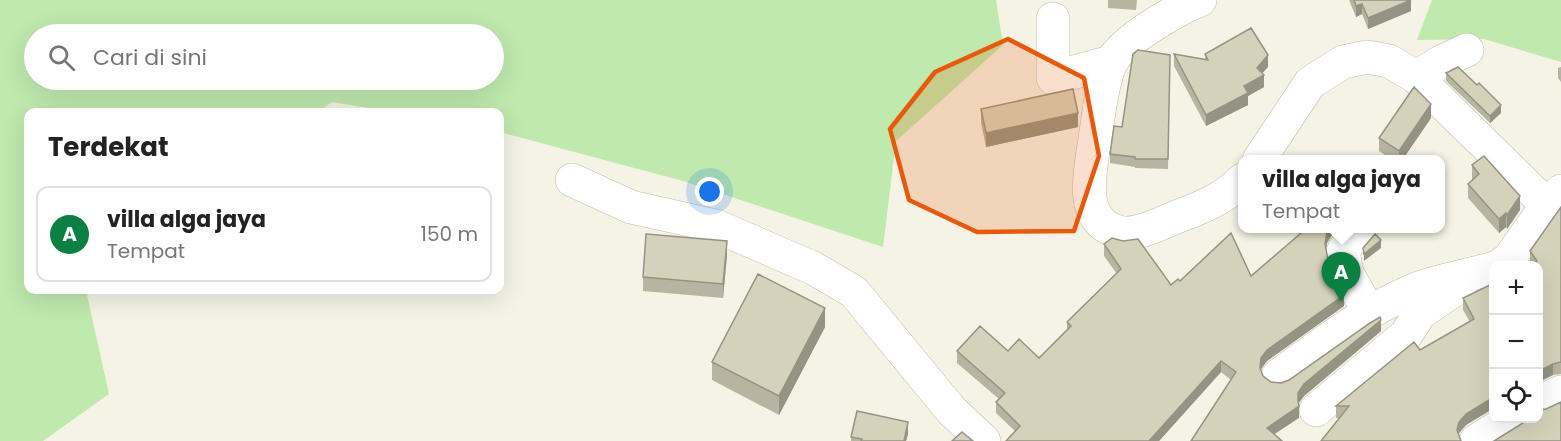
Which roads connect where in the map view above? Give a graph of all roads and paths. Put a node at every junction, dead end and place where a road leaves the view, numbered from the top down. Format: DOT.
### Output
graph roads {
  1 [pos="1200,0"];
  2 [pos="1150,14"];
  3 [pos="1053,19"];
  4 [pos="1467,51"];
  5 [pos="1111,62"];
  6 [pos="1416,78"];
  7 [pos="1262,155"];
  8 [pos="572,180"];
  9 [pos="1238,183"];
  10 [pos="1554,198"];
  11 [pos="1357,233"];
  12 [pos="1505,261"];
  13 [pos="1489,269"];
  14 [pos="1489,270"];
  15 [pos="1369,312"];
  16 [pos="1278,376"];
  17 [pos="1316,410"];
  18 [pos="1505,423"];
  19 [pos="984,441"];
  20 [pos="1476,441"];
  1 -- 2 [label="street"];
  2 -- 5 [label="street"];
  3 -- 5 [label="street"];
  4 -- 6 [label="street"];
  5 -- 9 [label="street"];
  6 -- 7 [label="street"];
  6 -- 10 [label="street"];
  8 -- 19 [label="street"];
  10 -- 12 [label="street"];
  11 -- 15 [label="street"];
  13 -- 15 [label="street"];
  14 -- 17 [label="street"];
  15 -- 16 [label="street"];
  18 -- 20 [label="street"];
}
